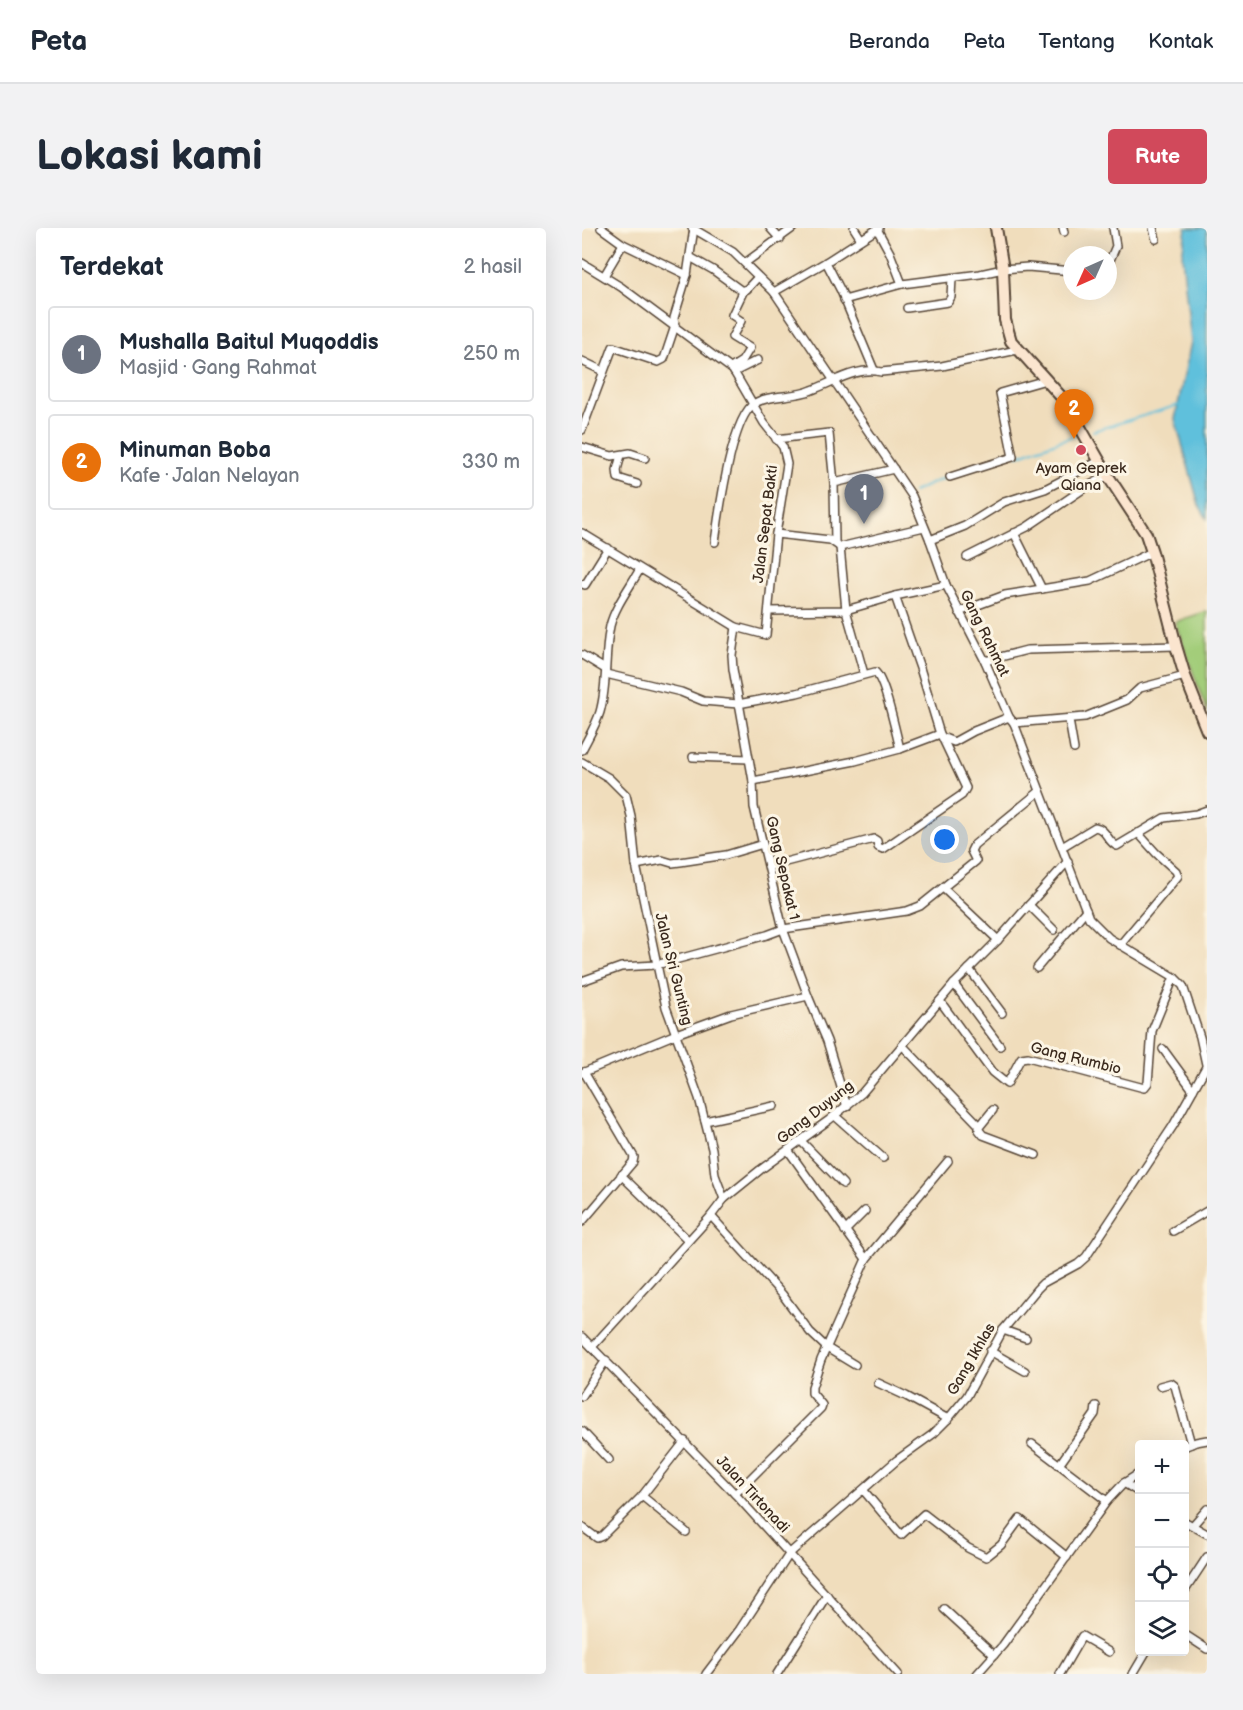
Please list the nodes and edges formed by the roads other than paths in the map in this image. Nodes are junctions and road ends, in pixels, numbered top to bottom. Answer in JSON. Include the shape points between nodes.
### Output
{"nodes":[{"id":1,"x":600,"y":228,"type":"edge"},
{"id":2,"x":693,"y":228,"type":"edge"},
{"id":3,"x":770,"y":228,"type":"edge"},
{"id":4,"x":793,"y":228,"type":"edge"},
{"id":5,"x":854,"y":228,"type":"edge"},
{"id":6,"x":996,"y":228,"type":"edge"},
{"id":7,"x":1113,"y":228,"type":"edge"},
{"id":8,"x":1153,"y":228,"type":"edge"},
{"id":9,"x":878,"y":229,"type":"edge"},
{"id":10,"x":780,"y":239,"type":"junction"},
{"id":11,"x":861,"y":239,"type":"junction"},
{"id":12,"x":1156,"y":239,"type":"dead end"},
{"id":13,"x":623,"y":244,"type":"junction"},
{"id":14,"x":1116,"y":246,"type":"edge"},
{"id":15,"x":690,"y":257,"type":"junction"},
{"id":16,"x":826,"y":262,"type":"junction"},
{"id":17,"x":582,"y":263,"type":"edge"},
{"id":18,"x":745,"y":264,"type":"junction"},
{"id":19,"x":1004,"y":269,"type":"junction"},
{"id":20,"x":1063,"y":270,"type":"edge"},
{"id":21,"x":687,"y":275,"type":"junction"},
{"id":22,"x":604,"y":276,"type":"junction"},
{"id":23,"x":758,"y":277,"type":"junction"},
{"id":24,"x":952,"y":278,"type":"junction"},
{"id":25,"x":902,"y":284,"type":"junction"},
{"id":26,"x":744,"y":290,"type":"junction"},
{"id":27,"x":774,"y":292,"type":"junction"},
{"id":28,"x":844,"y":300,"type":"junction"},
{"id":29,"x":908,"y":308,"type":"dead end"},
{"id":30,"x":675,"y":326,"type":"junction"},
{"id":31,"x":1017,"y":350,"type":"junction"},
{"id":32,"x":758,"y":360,"type":"dead end"},
{"id":33,"x":582,"y":361,"type":"edge"},
{"id":34,"x":733,"y":370,"type":"junction"},
{"id":35,"x":874,"y":370,"type":"junction"},
{"id":36,"x":603,"y":371,"type":"junction"},
{"id":37,"x":833,"y":380,"type":"junction"},
{"id":38,"x":1046,"y":380,"type":"junction"},
{"id":39,"x":753,"y":404,"type":"junction"},
{"id":40,"x":582,"y":430,"type":"edge"},
{"id":41,"x":776,"y":439,"type":"junction"},
{"id":42,"x":582,"y":447,"type":"edge"},
{"id":43,"x":621,"y":455,"type":"junction"},
{"id":44,"x":645,"y":458,"type":"dead end"},
{"id":45,"x":1099,"y":461,"type":"junction"},
{"id":46,"x":894,"y":469,"type":"junction"},
{"id":47,"x":1108,"y":476,"type":"junction"},
{"id":48,"x":950,"y":477,"type":"dead end"},
{"id":49,"x":834,"y":483,"type":"junction"},
{"id":50,"x":637,"y":484,"type":"dead end"},
{"id":51,"x":924,"y":527,"type":"junction"},
{"id":52,"x":582,"y":532,"type":"edge"},
{"id":53,"x":1014,"y":533,"type":"junction"},
{"id":54,"x":776,"y":534,"type":"junction"},
{"id":55,"x":930,"y":540,"type":"junction"},
{"id":56,"x":716,"y":542,"type":"dead end"},
{"id":57,"x":838,"y":544,"type":"junction"},
{"id":58,"x":608,"y":548,"type":"junction"},
{"id":59,"x":1152,"y":552,"type":"junction"},
{"id":60,"x":967,"y":557,"type":"dead end"},
{"id":61,"x":640,"y":569,"type":"junction"},
{"id":62,"x":582,"y":584,"type":"edge"},
{"id":63,"x":946,"y":585,"type":"junction"},
{"id":64,"x":1042,"y":589,"type":"junction"},
{"id":65,"x":895,"y":596,"type":"junction"},
{"id":66,"x":846,"y":610,"type":"junction"},
{"id":67,"x":769,"y":611,"type":"junction"},
{"id":68,"x":959,"y":612,"type":"junction"},
{"id":69,"x":736,"y":627,"type":"junction"},
{"id":70,"x":1176,"y":646,"type":"junction"},
{"id":71,"x":582,"y":655,"type":"edge"},
{"id":72,"x":984,"y":661,"type":"junction"},
{"id":73,"x":606,"y":672,"type":"junction"},
{"id":74,"x":864,"y":674,"type":"junction"},
{"id":75,"x":1185,"y":676,"type":"junction"},
{"id":76,"x":738,"y":704,"type":"junction"},
{"id":77,"x":1012,"y":720,"type":"junction"},
{"id":78,"x":1069,"y":720,"type":"junction"},
{"id":79,"x":1207,"y":731,"type":"edge"},
{"id":80,"x":941,"y":735,"type":"junction"},
{"id":81,"x":900,"y":749,"type":"junction"},
{"id":82,"x":1074,"y":749,"type":"dead end"},
{"id":83,"x":582,"y":750,"type":"edge"},
{"id":84,"x":693,"y":757,"type":"dead end"},
{"id":85,"x":749,"y":759,"type":"junction"},
{"id":86,"x":582,"y":762,"type":"edge"},
{"id":87,"x":753,"y":781,"type":"junction"},
{"id":88,"x":1040,"y":790,"type":"junction"},
{"id":89,"x":1207,"y":810,"type":"edge"},
{"id":90,"x":1138,"y":833,"type":"junction"},
{"id":91,"x":763,"y":844,"type":"junction"},
{"id":92,"x":1062,"y":847,"type":"junction"},
{"id":93,"x":1068,"y":861,"type":"junction"},
{"id":94,"x":636,"y":865,"type":"junction"},
{"id":95,"x":770,"y":866,"type":"junction"},
{"id":96,"x":943,"y":888,"type":"junction"},
{"id":97,"x":1029,"y":905,"type":"junction"},
{"id":98,"x":1086,"y":910,"type":"junction"},
{"id":99,"x":783,"y":929,"type":"junction"},
{"id":100,"x":1054,"y":930,"type":"dead end"},
{"id":101,"x":998,"y":940,"type":"junction"},
{"id":102,"x":1120,"y":945,"type":"junction"},
{"id":103,"x":656,"y":965,"type":"junction"},
{"id":104,"x":1037,"y":968,"type":"dead end"},
{"id":105,"x":969,"y":969,"type":"junction"},
{"id":106,"x":1174,"y":977,"type":"junction"},
{"id":107,"x":582,"y":981,"type":"edge"},
{"id":108,"x":954,"y":984,"type":"junction"},
{"id":109,"x":808,"y":996,"type":"junction"},
{"id":110,"x":940,"y":1001,"type":"junction"},
{"id":111,"x":1002,"y":1013,"type":"dead end"},
{"id":112,"x":675,"y":1034,"type":"junction"},
{"id":113,"x":903,"y":1046,"type":"junction"},
{"id":114,"x":1000,"y":1046,"type":"dead end"},
{"id":115,"x":1163,"y":1049,"type":"dead end"},
{"id":116,"x":1207,"y":1068,"type":"edge"},
{"id":117,"x":583,"y":1072,"type":"edge"},
{"id":118,"x":1193,"y":1090,"type":"junction"},
{"id":119,"x":774,"y":1106,"type":"dead end"},
{"id":120,"x":847,"y":1107,"type":"junction"},
{"id":121,"x":993,"y":1110,"type":"dead end"},
{"id":122,"x":835,"y":1116,"type":"junction"},
{"id":123,"x":705,"y":1121,"type":"junction"},
{"id":124,"x":980,"y":1126,"type":"junction"},
{"id":125,"x":801,"y":1141,"type":"junction"},
{"id":126,"x":788,"y":1150,"type":"junction"},
{"id":127,"x":1036,"y":1155,"type":"dead end"},
{"id":128,"x":883,"y":1158,"type":"dead end"},
{"id":129,"x":948,"y":1161,"type":"dead end"},
{"id":130,"x":621,"y":1175,"type":"junction"},
{"id":131,"x":843,"y":1184,"type":"dead end"},
{"id":132,"x":724,"y":1199,"type":"junction"},
{"id":133,"x":865,"y":1210,"type":"dead end"},
{"id":134,"x":1207,"y":1211,"type":"edge"},
{"id":135,"x":711,"y":1216,"type":"junction"},
{"id":136,"x":582,"y":1222,"type":"edge"},
{"id":137,"x":845,"y":1231,"type":"junction"},
{"id":138,"x":1173,"y":1232,"type":"dead end"},
{"id":139,"x":688,"y":1240,"type":"junction"},
{"id":140,"x":866,"y":1259,"type":"junction"},
{"id":141,"x":1003,"y":1330,"type":"junction"},
{"id":142,"x":582,"y":1337,"type":"edge"},
{"id":143,"x":1026,"y":1338,"type":"dead end"},
{"id":144,"x":592,"y":1347,"type":"junction"},
{"id":145,"x":827,"y":1348,"type":"junction"},
{"id":146,"x":990,"y":1351,"type":"junction"},
{"id":147,"x":606,"y":1360,"type":"junction"},
{"id":148,"x":855,"y":1365,"type":"dead end"},
{"id":149,"x":1025,"y":1371,"type":"dead end"},
{"id":150,"x":878,"y":1383,"type":"dead end"},
{"id":151,"x":1160,"y":1386,"type":"dead end"},
{"id":152,"x":582,"y":1396,"type":"edge"},
{"id":153,"x":1096,"y":1406,"type":"dead end"},
{"id":154,"x":948,"y":1419,"type":"junction"},
{"id":155,"x":582,"y":1431,"type":"edge"},
{"id":156,"x":1187,"y":1440,"type":"edge"},
{"id":157,"x":1207,"y":1440,"type":"edge"},
{"id":158,"x":685,"y":1441,"type":"junction"},
{"id":159,"x":1032,"y":1444,"type":"dead end"},
{"id":160,"x":1189,"y":1446,"type":"edge"},
{"id":161,"x":609,"y":1460,"type":"dead end"},
{"id":162,"x":1059,"y":1464,"type":"junction"},
{"id":163,"x":1135,"y":1476,"type":"edge"},
{"id":164,"x":1124,"y":1483,"type":"junction"},
{"id":165,"x":1135,"y":1490,"type":"edge"},
{"id":166,"x":864,"y":1491,"type":"junction"},
{"id":167,"x":735,"y":1494,"type":"junction"},
{"id":168,"x":642,"y":1496,"type":"junction"},
{"id":169,"x":1107,"y":1501,"type":"junction"},
{"id":170,"x":1207,"y":1509,"type":"edge"},
{"id":171,"x":1189,"y":1523,"type":"edge"},
{"id":172,"x":1193,"y":1525,"type":"junction"},
{"id":173,"x":582,"y":1527,"type":"edge"},
{"id":174,"x":686,"y":1532,"type":"dead end"},
{"id":175,"x":1207,"y":1534,"type":"edge"},
{"id":176,"x":790,"y":1553,"type":"junction"},
{"id":177,"x":1067,"y":1557,"type":"junction"},
{"id":178,"x":1207,"y":1557,"type":"edge"},
{"id":179,"x":1189,"y":1586,"type":"edge"},
{"id":180,"x":828,"y":1595,"type":"junction"},
{"id":181,"x":944,"y":1609,"type":"dead end"},
{"id":182,"x":1189,"y":1637,"type":"edge"},
{"id":183,"x":1207,"y":1649,"type":"edge"},
{"id":184,"x":1109,"y":1652,"type":"dead end"},
{"id":185,"x":994,"y":1654,"type":"junction"},
{"id":186,"x":1144,"y":1656,"type":"edge"},
{"id":187,"x":706,"y":1674,"type":"edge"},
{"id":188,"x":777,"y":1674,"type":"edge"},
{"id":189,"x":898,"y":1674,"type":"edge"},
{"id":190,"x":977,"y":1674,"type":"edge"},
{"id":191,"x":1060,"y":1674,"type":"edge"},
{"id":192,"x":1133,"y":1674,"type":"edge"}],
"edges":[{"from":1,"to":13,"type":"street"},
{"from":2,"to":15,"type":"street"},
{"from":2,"to":18,"type":"street","name":"Gang Rahmat","via":[[733,252]]},
{"from":3,"to":10,"type":"street"},
{"from":4,"to":10,"type":"street"},
{"from":5,"to":11,"type":"street"},
{"from":6,"to":19,"type":"main road"},
{"from":7,"to":14,"type":"street"},
{"from":8,"to":12,"type":"street"},
{"from":9,"to":11,"type":"street"},
{"from":9,"to":25,"type":"street"},
{"from":10,"to":18,"type":"street"},
{"from":11,"to":16,"type":"street"},
{"from":13,"to":21,"type":"street"},
{"from":13,"to":22,"type":"street"},
{"from":15,"to":21,"type":"street"},
{"from":15,"to":26,"type":"street"},
{"from":16,"to":27,"type":"street"},
{"from":16,"to":28,"type":"street"},
{"from":17,"to":22,"type":"street","name":"Jalan Sepat Bakti"},
{"from":18,"to":23,"type":"street","name":"Gang Rahmat"},
{"from":19,"to":20,"type":"street"},
{"from":19,"to":24,"type":"street"},
{"from":19,"to":31,"type":"main road","via":[[1005,320]]},
{"from":21,"to":30,"type":"street"},
{"from":22,"to":30,"type":"street","name":"Jalan Sepat Bakti"},
{"from":23,"to":26,"type":"street"},
{"from":23,"to":27,"type":"street","name":"Gang Rahmat"},
{"from":24,"to":25,"type":"street"},
{"from":24,"to":29,"type":"street","via":[[948,302]]},
{"from":25,"to":28,"type":"street"},
{"from":26,"to":34,"type":"street","via":[[732,315],[741,321],[732,337],[750,348]]},
{"from":27,"to":37,"type":"street","name":"Gang Rahmat"},
{"from":28,"to":35,"type":"street"},
{"from":30,"to":34,"type":"street","name":"Jalan Sepat Bakti"},
{"from":30,"to":36,"type":"street","via":[[660,362],[613,347]]},
{"from":31,"to":35,"type":"street","via":[[942,366]]},
{"from":31,"to":38,"type":"main road"},
{"from":32,"to":34,"type":"street"},
{"from":33,"to":36,"type":"street"},
{"from":34,"to":39,"type":"street","name":"Jalan Sepat Bakti"},
{"from":35,"to":37,"type":"street"},
{"from":36,"to":40,"type":"street"},
{"from":37,"to":39,"type":"street","via":[[798,396]]},
{"from":37,"to":46,"type":"street","name":"Gang Rahmat"},
{"from":38,"to":45,"type":"main road","via":[[1065,401]]},
{"from":38,"to":48,"type":"street","via":[[1000,393],[1013,458]]},
{"from":39,"to":41,"type":"street","name":"Jalan Sepat Bakti"},
{"from":39,"to":56,"type":"street","via":[[740,422],[733,442]]},
{"from":41,"to":49,"type":"street","via":[[829,433]]},
{"from":41,"to":54,"type":"street","name":"Jalan Sepat Bakti","via":[[783,447],[787,464]]},
{"from":42,"to":43,"type":"street"},
{"from":43,"to":44,"type":"street","via":[[630,453]]},
{"from":43,"to":50,"type":"street","via":[[618,478]]},
{"from":45,"to":47,"type":"main road"},
{"from":45,"to":55,"type":"street","via":[[1045,489],[1004,502],[965,526]]},
{"from":46,"to":49,"type":"street"},
{"from":46,"to":51,"type":"street","name":"Gang Rahmat","via":[[912,496]]},
{"from":47,"to":53,"type":"street"},
{"from":47,"to":59,"type":"main road","via":[[1146,534]]},
{"from":49,"to":57,"type":"street"},
{"from":51,"to":55,"type":"street","name":"Gang Rahmat"},
{"from":51,"to":57,"type":"street"},
{"from":52,"to":58,"type":"street"},
{"from":53,"to":60,"type":"street"},
{"from":53,"to":64,"type":"street"},
{"from":54,"to":57,"type":"street"},
{"from":54,"to":67,"type":"street","name":"Jalan Sepat Bakti"},
{"from":55,"to":63,"type":"street","name":"Gang Rahmat"},
{"from":57,"to":66,"type":"street"},
{"from":58,"to":61,"type":"street"},
{"from":58,"to":62,"type":"street","via":[[585,585]]},
{"from":59,"to":64,"type":"street","via":[[1090,581]]},
{"from":59,"to":70,"type":"main road"},
{"from":61,"to":69,"type":"street"},
{"from":61,"to":73,"type":"street","via":[[610,626]]},
{"from":63,"to":65,"type":"street"},
{"from":63,"to":68,"type":"street","name":"Gang Rahmat"},
{"from":64,"to":68,"type":"street","via":[[1005,595]]},
{"from":65,"to":66,"type":"street"},
{"from":65,"to":80,"type":"street"},
{"from":66,"to":67,"type":"street"},
{"from":66,"to":74,"type":"street"},
{"from":67,"to":69,"type":"street","name":"Jalan Sepat Bakti","via":[[766,635]]},
{"from":68,"to":72,"type":"street","name":"Gang Rahmat"},
{"from":69,"to":76,"type":"street","name":"Gang Sepakat 1","via":[[732,655]]},
{"from":70,"to":72,"type":"street","via":[[1028,650]]},
{"from":70,"to":75,"type":"main road"},
{"from":71,"to":73,"type":"street"},
{"from":72,"to":77,"type":"street","name":"Gang Rahmat"},
{"from":73,"to":76,"type":"street","via":[[703,701]]},
{"from":73,"to":83,"type":"street","via":[[599,716]]},
{"from":74,"to":76,"type":"street","via":[[798,693]]},
{"from":74,"to":81,"type":"street","via":[[878,674]]},
{"from":75,"to":78,"type":"street","via":[[1140,688],[1127,700]]},
{"from":75,"to":79,"type":"main road"},
{"from":76,"to":85,"type":"street","name":"Gang Sepakat 1"},
{"from":77,"to":78,"type":"street"},
{"from":77,"to":80,"type":"street","via":[[974,730],[954,742]]},
{"from":77,"to":88,"type":"street","name":"Gang Rahmat"},
{"from":78,"to":82,"type":"street"},
{"from":80,"to":81,"type":"street"},
{"from":80,"to":95,"type":"street","via":[[966,788],[962,795],[883,849],[874,839]]},
{"from":81,"to":87,"type":"street"},
{"from":84,"to":85,"type":"street"},
{"from":85,"to":87,"type":"street","name":"Gang Sepakat 1"},
{"from":86,"to":94,"type":"street","name":"Jalan Sri Gunting","via":[[609,778],[626,795]]},
{"from":87,"to":91,"type":"street","name":"Gang Sepakat 1","via":[[754,807]]},
{"from":88,"to":92,"type":"street","name":"Gang Rahmat"},
{"from":88,"to":96,"type":"street","via":[[974,845],[971,851],[976,861]]},
{"from":89,"to":90,"type":"street","via":[[1164,818]]},
{"from":90,"to":92,"type":"street","via":[[1117,846],[1095,827]]},
{"from":90,"to":102,"type":"street","via":[[1178,876]]},
{"from":91,"to":94,"type":"street","via":[[726,855]]},
{"from":91,"to":95,"type":"street","name":"Gang Sepakat 1"},
{"from":92,"to":93,"type":"street","name":"Gang Rahmat"},
{"from":93,"to":97,"type":"street","name":"Gang Duyung"},
{"from":93,"to":98,"type":"street","name":"Gang Rahmat"},
{"from":94,"to":103,"type":"street","name":"Jalan Sri Gunting"},
{"from":95,"to":99,"type":"street","name":"Gang Sepakat 1"},
{"from":96,"to":99,"type":"street","via":[[907,911]]},
{"from":96,"to":101,"type":"street"},
{"from":97,"to":100,"type":"street"},
{"from":97,"to":101,"type":"street","name":"Gang Duyung"},
{"from":98,"to":102,"type":"street","name":"Gang Rahmat","via":[[1094,924]]},
{"from":98,"to":104,"type":"street"},
{"from":99,"to":103,"type":"street"},
{"from":99,"to":109,"type":"street","name":"Gang Sepakat 1"},
{"from":101,"to":105,"type":"street","name":"Gang Duyung"},
{"from":102,"to":106,"type":"street","name":"Gang Rahmat"},
{"from":103,"to":107,"type":"street","via":[[621,967]]},
{"from":103,"to":112,"type":"street","name":"Jalan Sri Gunting"},
{"from":105,"to":108,"type":"street","name":"Gang Duyung"},
{"from":105,"to":111,"type":"street"},
{"from":106,"to":110,"type":"street","name":"Gang Rumbio","via":[[1152,1031],[1148,1083],[1144,1088],[1028,1057],[1021,1058],[1007,1084],[992,1072]]},
{"from":106,"to":116,"type":"street","name":"Gang Rahmat","via":[[1183,986]]},
{"from":108,"to":110,"type":"street","name":"Gang Duyung"},
{"from":108,"to":114,"type":"street"},
{"from":109,"to":112,"type":"street","via":[[731,1014]]},
{"from":109,"to":120,"type":"street","name":"Gang Sepakat 1"},
{"from":110,"to":113,"type":"street","name":"Gang Duyung"},
{"from":112,"to":117,"type":"street"},
{"from":112,"to":123,"type":"street","name":"Jalan Sri Gunting"},
{"from":113,"to":120,"type":"street","name":"Gang Duyung"},
{"from":113,"to":124,"type":"street"},
{"from":115,"to":118,"type":"street"},
{"from":116,"to":118,"type":"street","name":"Gang Ikhlas"},
{"from":117,"to":130,"type":"street","via":[[634,1157]]},
{"from":118,"to":141,"type":"street","name":"Gang Ikhlas","via":[[1086,1257],[1043,1283]]},
{"from":119,"to":123,"type":"street"},
{"from":120,"to":122,"type":"street","name":"Gang Duyung"},
{"from":121,"to":124,"type":"street"},
{"from":122,"to":125,"type":"street","name":"Gang Duyung"},
{"from":122,"to":128,"type":"street"},
{"from":123,"to":132,"type":"street","name":"Jalan Sri Gunting","via":[[715,1175]]},
{"from":124,"to":127,"type":"street","via":[[983,1135]]},
{"from":125,"to":126,"type":"street","name":"Gang Duyung"},
{"from":125,"to":131,"type":"street"},
{"from":126,"to":132,"type":"street","name":"Gang Duyung"},
{"from":126,"to":137,"type":"street"},
{"from":129,"to":140,"type":"street"},
{"from":130,"to":136,"type":"street"},
{"from":130,"to":139,"type":"street"},
{"from":132,"to":135,"type":"street","name":"Gang Duyung"},
{"from":133,"to":137,"type":"street"},
{"from":134,"to":138,"type":"street"},
{"from":135,"to":139,"type":"street","name":"Gang Duyung"},
{"from":135,"to":145,"type":"street"},
{"from":137,"to":140,"type":"street"},
{"from":139,"to":144,"type":"street","name":"Gang Duyung"},
{"from":140,"to":145,"type":"street"},
{"from":141,"to":143,"type":"street"},
{"from":141,"to":146,"type":"street","name":"Gang Ikhlas"},
{"from":142,"to":144,"type":"street","name":"Jalan Tirtonadi"},
{"from":144,"to":147,"type":"street","name":"Jalan Tirtonadi"},
{"from":145,"to":148,"type":"street"},
{"from":145,"to":167,"type":"street","via":[[812,1387],[821,1408]]},
{"from":146,"to":149,"type":"street"},
{"from":146,"to":154,"type":"street","name":"Gang Ikhlas","via":[[967,1396]]},
{"from":147,"to":152,"type":"street"},
{"from":147,"to":158,"type":"street","name":"Jalan Tirtonadi"},
{"from":150,"to":154,"type":"street"},
{"from":151,"to":156,"type":"street","via":[[1175,1386]]},
{"from":153,"to":162,"type":"street"},
{"from":154,"to":166,"type":"street","name":"Gang Ikhlas"},
{"from":155,"to":161,"type":"street"},
{"from":157,"to":160,"type":"street"},
{"from":158,"to":167,"type":"street","name":"Jalan Tirtonadi"},
{"from":158,"to":168,"type":"street"},
{"from":159,"to":162,"type":"street"},
{"from":162,"to":169,"type":"street"},
{"from":163,"to":164,"type":"street"},
{"from":164,"to":165,"type":"street"},
{"from":164,"to":169,"type":"street"},
{"from":166,"to":176,"type":"street","name":"Gang Ikhlas"},
{"from":166,"to":177,"type":"street","via":[[901,1535],[924,1514],[968,1548],[987,1557],[1020,1519]]},
{"from":167,"to":176,"type":"street","name":"Jalan Tirtonadi"},
{"from":168,"to":173,"type":"street","via":[[599,1538]]},
{"from":168,"to":174,"type":"street"},
{"from":169,"to":177,"type":"street"},
{"from":170,"to":172,"type":"street"},
{"from":171,"to":172,"type":"street"},
{"from":172,"to":175,"type":"street"},
{"from":176,"to":180,"type":"street","name":"Jalan Tirtonadi"},
{"from":176,"to":187,"type":"street","name":"Gang Ikhlas"},
{"from":177,"to":185,"type":"street"},
{"from":178,"to":179,"type":"street"},
{"from":180,"to":188,"type":"street"},
{"from":180,"to":189,"type":"street","name":"Jalan Tirtonadi"},
{"from":181,"to":185,"type":"street"},
{"from":182,"to":183,"type":"street"},
{"from":184,"to":191,"type":"street","via":[[1082,1636]]},
{"from":185,"to":190,"type":"street"},
{"from":186,"to":192,"type":"street"}]}
